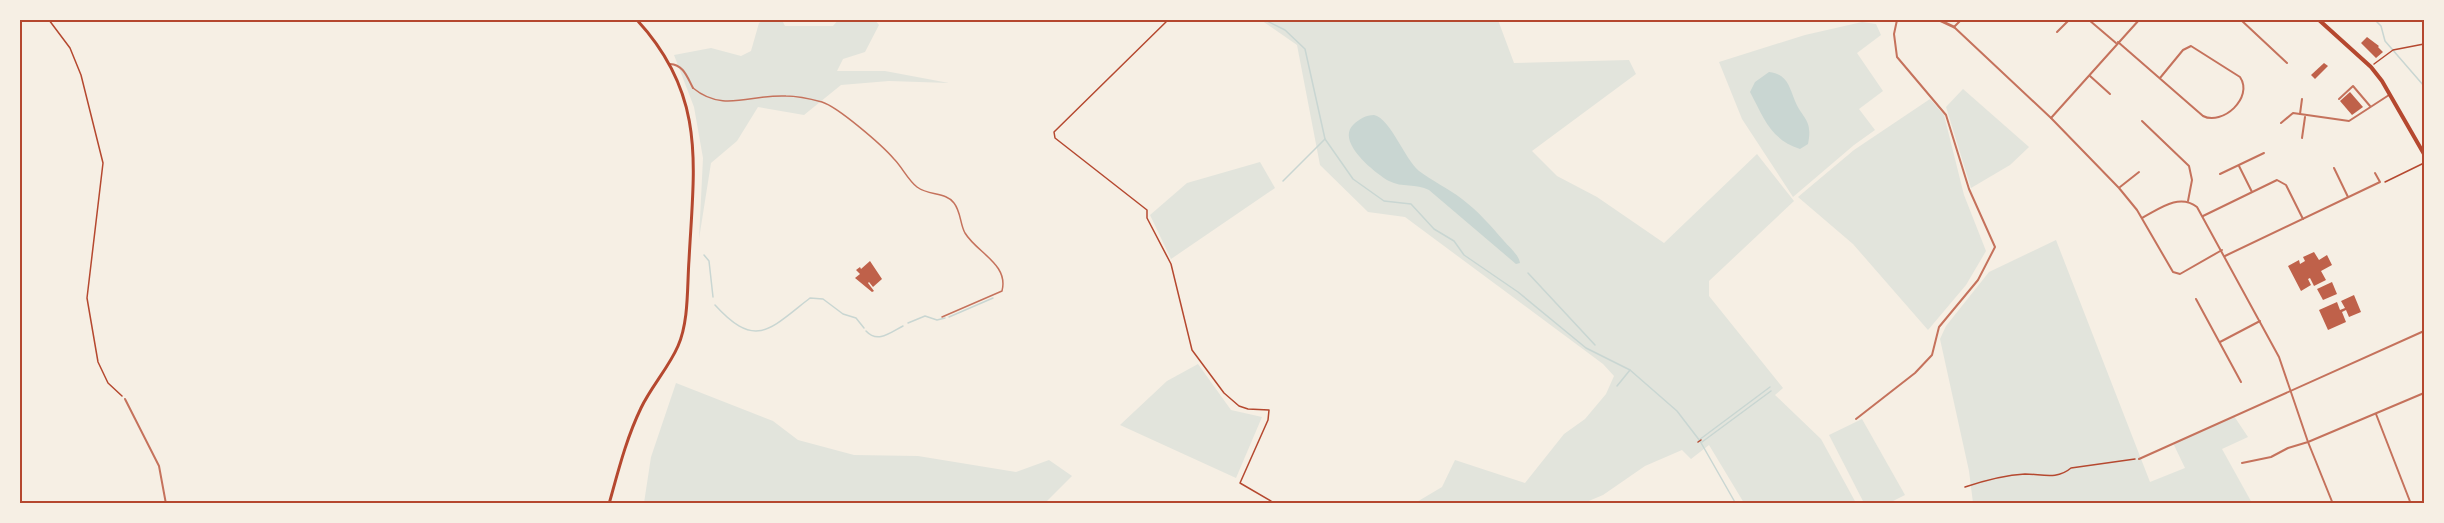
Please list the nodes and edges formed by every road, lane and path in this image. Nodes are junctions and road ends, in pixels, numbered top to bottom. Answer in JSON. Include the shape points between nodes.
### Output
{"nodes":[{"id":1,"x":49,"y":20,"type":"edge"},
{"id":2,"x":637,"y":20,"type":"edge"},
{"id":3,"x":1168,"y":20,"type":"edge"},
{"id":4,"x":1897,"y":20,"type":"edge"},
{"id":5,"x":1939,"y":20,"type":"edge"},
{"id":6,"x":1961,"y":20,"type":"edge"},
{"id":7,"x":2069,"y":20,"type":"edge"},
{"id":8,"x":2089,"y":20,"type":"edge"},
{"id":9,"x":2139,"y":20,"type":"edge"},
{"id":10,"x":2241,"y":20,"type":"edge"},
{"id":11,"x":2319,"y":20,"type":"edge"},
{"id":12,"x":1954,"y":27,"type":"junction"},
{"id":13,"x":2057,"y":32,"type":"dead end"},
{"id":14,"x":2118,"y":43,"type":"junction"},
{"id":15,"x":2424,"y":44,"type":"edge"},
{"id":16,"x":2287,"y":63,"type":"dead end"},
{"id":17,"x":670,"y":64,"type":"junction"},
{"id":18,"x":2371,"y":67,"type":"junction"},
{"id":19,"x":2089,"y":75,"type":"junction"},
{"id":20,"x":2160,"y":78,"type":"junction"},
{"id":21,"x":693,"y":88,"type":"joint"},
{"id":22,"x":2391,"y":93,"type":"junction"},
{"id":23,"x":2110,"y":94,"type":"dead end"},
{"id":24,"x":2302,"y":99,"type":"dead end"},
{"id":25,"x":2339,"y":99,"type":"dead end"},
{"id":26,"x":2370,"y":106,"type":"junction"},
{"id":27,"x":2300,"y":114,"type":"junction"},
{"id":28,"x":2306,"y":115,"type":"junction"},
{"id":29,"x":2051,"y":118,"type":"junction"},
{"id":30,"x":2142,"y":122,"type":"dead end"},
{"id":31,"x":2281,"y":123,"type":"dead end"},
{"id":32,"x":2302,"y":138,"type":"dead end"},
{"id":33,"x":2264,"y":153,"type":"dead end"},
{"id":34,"x":2424,"y":154,"type":"edge"},
{"id":35,"x":2424,"y":163,"type":"edge"},
{"id":36,"x":2239,"y":166,"type":"junction"},
{"id":37,"x":2334,"y":168,"type":"dead end"},
{"id":38,"x":2139,"y":172,"type":"dead end"},
{"id":39,"x":2375,"y":173,"type":"dead end"},
{"id":40,"x":2220,"y":174,"type":"dead end"},
{"id":41,"x":2380,"y":182,"type":"junction"},
{"id":42,"x":2120,"y":188,"type":"junction"},
{"id":43,"x":2252,"y":192,"type":"junction"},
{"id":44,"x":2348,"y":197,"type":"junction"},
{"id":45,"x":2188,"y":201,"type":"junction"},
{"id":46,"x":2203,"y":216,"type":"junction"},
{"id":47,"x":2142,"y":218,"type":"junction"},
{"id":48,"x":2303,"y":219,"type":"junction"},
{"id":49,"x":2222,"y":250,"type":"junction"},
{"id":50,"x":2225,"y":256,"type":"junction"},
{"id":51,"x":2196,"y":299,"type":"dead end"},
{"id":52,"x":942,"y":317,"type":"dead end"},
{"id":53,"x":2260,"y":321,"type":"junction"},
{"id":54,"x":2424,"y":331,"type":"edge"},
{"id":55,"x":2220,"y":342,"type":"junction"},
{"id":56,"x":2241,"y":382,"type":"dead end"},
{"id":57,"x":2291,"y":389,"type":"junction"},
{"id":58,"x":2424,"y":393,"type":"edge"},
{"id":59,"x":125,"y":399,"type":"joint"},
{"id":60,"x":2376,"y":414,"type":"junction"},
{"id":61,"x":1856,"y":419,"type":"dead end"},
{"id":62,"x":2308,"y":442,"type":"junction"},
{"id":63,"x":2139,"y":459,"type":"joint"},
{"id":64,"x":2242,"y":463,"type":"dead end"},
{"id":65,"x":1965,"y":487,"type":"dead end"},
{"id":66,"x":166,"y":504,"type":"edge"},
{"id":67,"x":609,"y":504,"type":"edge"},
{"id":68,"x":1276,"y":504,"type":"edge"},
{"id":69,"x":2333,"y":504,"type":"edge"},
{"id":70,"x":2411,"y":504,"type":"edge"}],
"edges":[{"from":1,"to":59,"type":"path","via":[[70,48],[81,75],[103,163],[87,298],[98,362],[108,383]]},
{"from":2,"to":17,"type":"main road"},
{"from":3,"to":68,"type":"path","via":[[1054,132],[1055,138],[1147,210],[1147,218],[1171,264],[1192,350],[1224,393],[1239,406],[1269,410],[1240,483]]},
{"from":4,"to":61,"type":"street","via":[[1897,57],[1946,115],[1968,189],[1995,247],[1977,280],[1939,327],[1932,355]]},
{"from":5,"to":12,"type":"street"},
{"from":6,"to":12,"type":"street"},
{"from":7,"to":13,"type":"street"},
{"from":8,"to":14,"type":"street"},
{"from":9,"to":14,"type":"street"},
{"from":10,"to":16,"type":"street"},
{"from":11,"to":18,"type":"main road"},
{"from":12,"to":29,"type":"street"},
{"from":14,"to":19,"type":"street"},
{"from":14,"to":20,"type":"street"},
{"from":15,"to":18,"type":"path","via":[[2392,51]]},
{"from":17,"to":21,"type":"street","via":[[682,68]]},
{"from":17,"to":67,"type":"main road","via":[[688,109],[693,136],[684,330],[632,429]]},
{"from":18,"to":22,"type":"main road"},
{"from":19,"to":23,"type":"street"},
{"from":19,"to":29,"type":"street"},
{"from":20,"to":20,"type":"street","via":[[2211,119],[2237,105],[2244,93],[2240,77],[2191,46]]},
{"from":21,"to":52,"type":"lane","via":[[705,98],[720,102],[786,96],[824,103],[893,157],[917,187],[954,202],[963,230],[994,263],[1005,282],[1002,291]]},
{"from":22,"to":26,"type":"street"},
{"from":22,"to":34,"type":"main road"},
{"from":24,"to":27,"type":"street"},
{"from":25,"to":26,"type":"street","via":[[2353,86]]},
{"from":26,"to":28,"type":"street","via":[[2349,122]]},
{"from":27,"to":28,"type":"street"},
{"from":27,"to":31,"type":"street","via":[[2291,114]]},
{"from":28,"to":32,"type":"street"},
{"from":29,"to":42,"type":"street"},
{"from":30,"to":45,"type":"street","via":[[2189,166],[2192,180]]},
{"from":33,"to":36,"type":"street"},
{"from":35,"to":41,"type":"path"},
{"from":36,"to":40,"type":"street"},
{"from":36,"to":43,"type":"street"},
{"from":37,"to":44,"type":"street"},
{"from":38,"to":42,"type":"street"},
{"from":39,"to":41,"type":"street"},
{"from":41,"to":44,"type":"street"},
{"from":42,"to":47,"type":"street"},
{"from":43,"to":46,"type":"street"},
{"from":43,"to":48,"type":"street","via":[[2281,180]]},
{"from":44,"to":48,"type":"street"},
{"from":45,"to":46,"type":"street"},
{"from":45,"to":47,"type":"street","via":[[2172,203]]},
{"from":46,"to":49,"type":"street"},
{"from":47,"to":49,"type":"street","via":[[2174,273]]},
{"from":48,"to":50,"type":"street"},
{"from":49,"to":50,"type":"street"},
{"from":50,"to":53,"type":"street"},
{"from":51,"to":55,"type":"street"},
{"from":53,"to":55,"type":"street"},
{"from":53,"to":57,"type":"street"},
{"from":54,"to":57,"type":"street"},
{"from":55,"to":56,"type":"street"},
{"from":57,"to":62,"type":"street"},
{"from":57,"to":63,"type":"street"},
{"from":58,"to":60,"type":"street"},
{"from":59,"to":66,"type":"street","via":[[159,466]]},
{"from":60,"to":62,"type":"street"},
{"from":60,"to":70,"type":"street"},
{"from":62,"to":64,"type":"street"},
{"from":62,"to":69,"type":"street"},
{"from":63,"to":65,"type":"path","via":[[2071,468],[2049,476],[2025,474]]}]}
